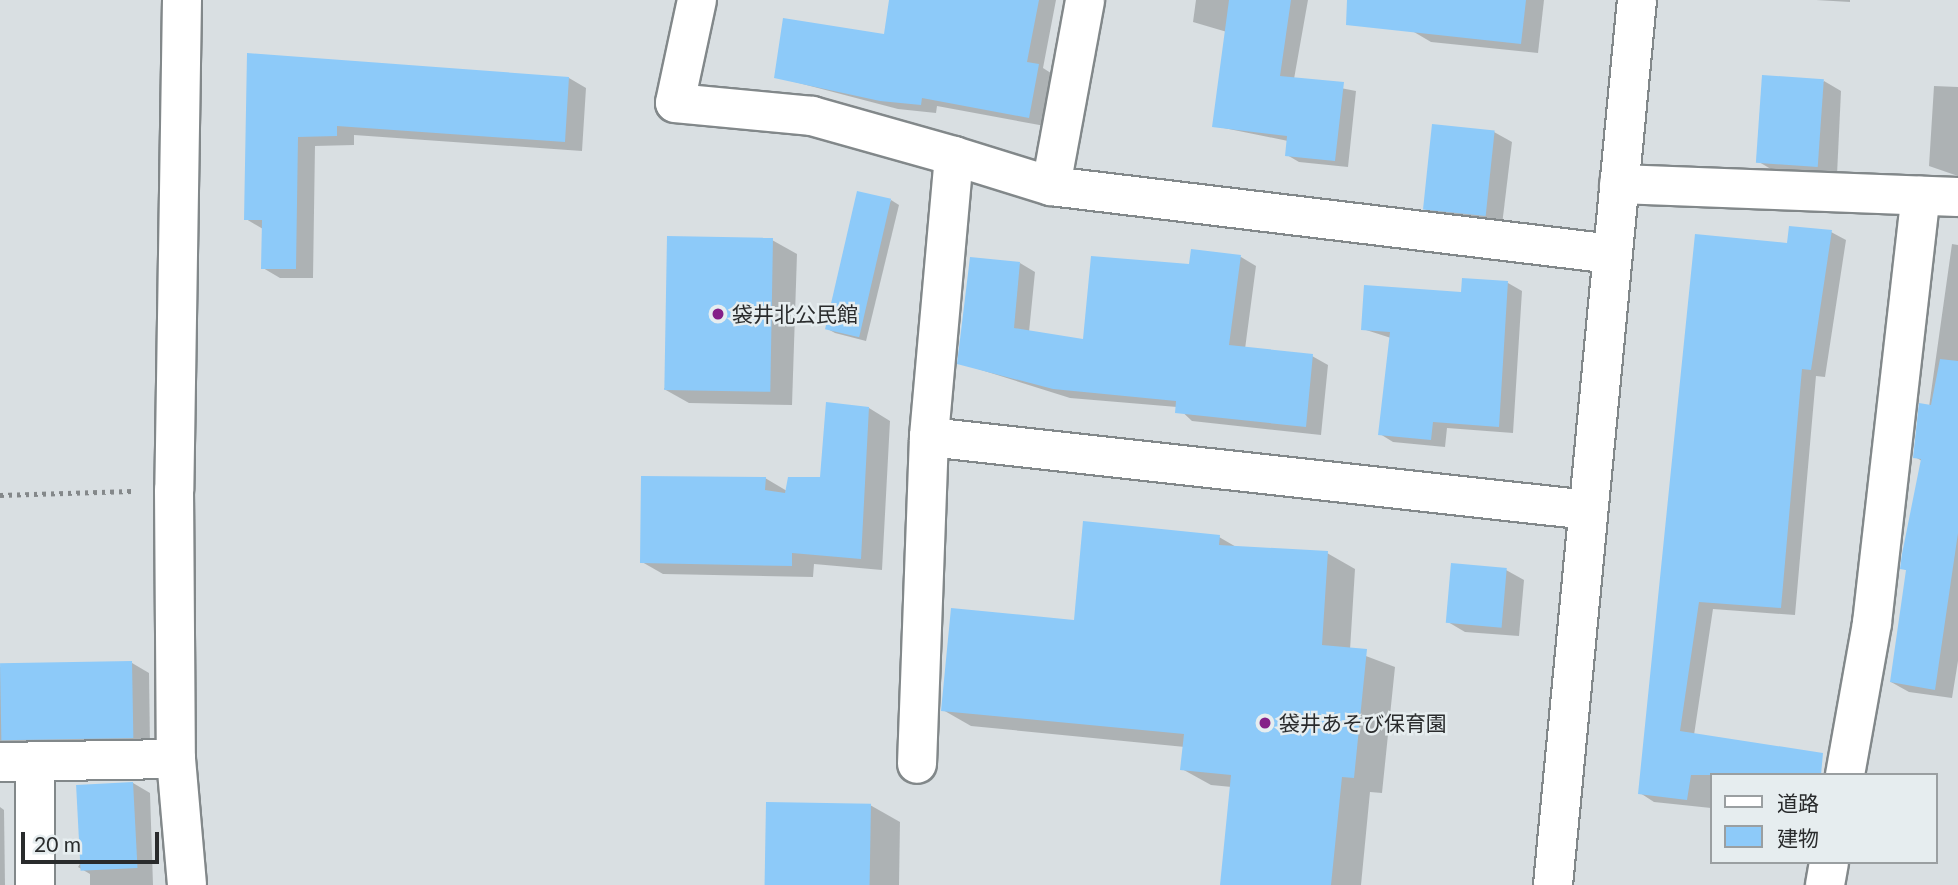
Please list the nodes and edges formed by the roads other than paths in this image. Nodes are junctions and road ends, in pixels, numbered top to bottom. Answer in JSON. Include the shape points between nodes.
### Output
{"nodes":[{"id":1,"x":182,"y":0,"type":"edge"},
{"id":2,"x":697,"y":0,"type":"edge"},
{"id":3,"x":1085,"y":0,"type":"edge"},
{"id":4,"x":1636,"y":0,"type":"edge"},
{"id":5,"x":954,"y":156,"type":"junction"},
{"id":6,"x":1619,"y":184,"type":"junction"},
{"id":7,"x":1051,"y":186,"type":"junction"},
{"id":8,"x":1940,"y":197,"type":"edge"},
{"id":9,"x":1612,"y":254,"type":"junction"},
{"id":10,"x":929,"y":438,"type":"junction"},
{"id":11,"x":1588,"y":510,"type":"junction"},
{"id":12,"x":176,"y":759,"type":"junction"},
{"id":13,"x":18,"y":761,"type":"edge"},
{"id":14,"x":917,"y":764,"type":"dead end"},
{"id":15,"x":1845,"y":773,"type":"edge"},
{"id":16,"x":1829,"y":864,"type":"edge"},
{"id":17,"x":34,"y":885,"type":"edge"},
{"id":18,"x":187,"y":885,"type":"edge"},
{"id":19,"x":1553,"y":885,"type":"edge"},
{"id":20,"x":1825,"y":885,"type":"edge"}],
"edges":[{"from":1,"to":12,"type":"street","via":[[174,490]]},
{"from":2,"to":5,"type":"street","via":[[675,103],[812,116]]},
{"from":3,"to":7,"type":"street"},
{"from":4,"to":6,"type":"street"},
{"from":5,"to":7,"type":"street"},
{"from":5,"to":10,"type":"street"},
{"from":6,"to":8,"type":"street"},
{"from":6,"to":9,"type":"street"},
{"from":7,"to":9,"type":"street"},
{"from":8,"to":15,"type":"street"},
{"from":9,"to":11,"type":"street"},
{"from":10,"to":11,"type":"street"},
{"from":10,"to":14,"type":"street"},
{"from":11,"to":19,"type":"street"},
{"from":12,"to":13,"type":"street"},
{"from":12,"to":18,"type":"street"},
{"from":13,"to":17,"type":"street"},
{"from":16,"to":20,"type":"street"}]}
